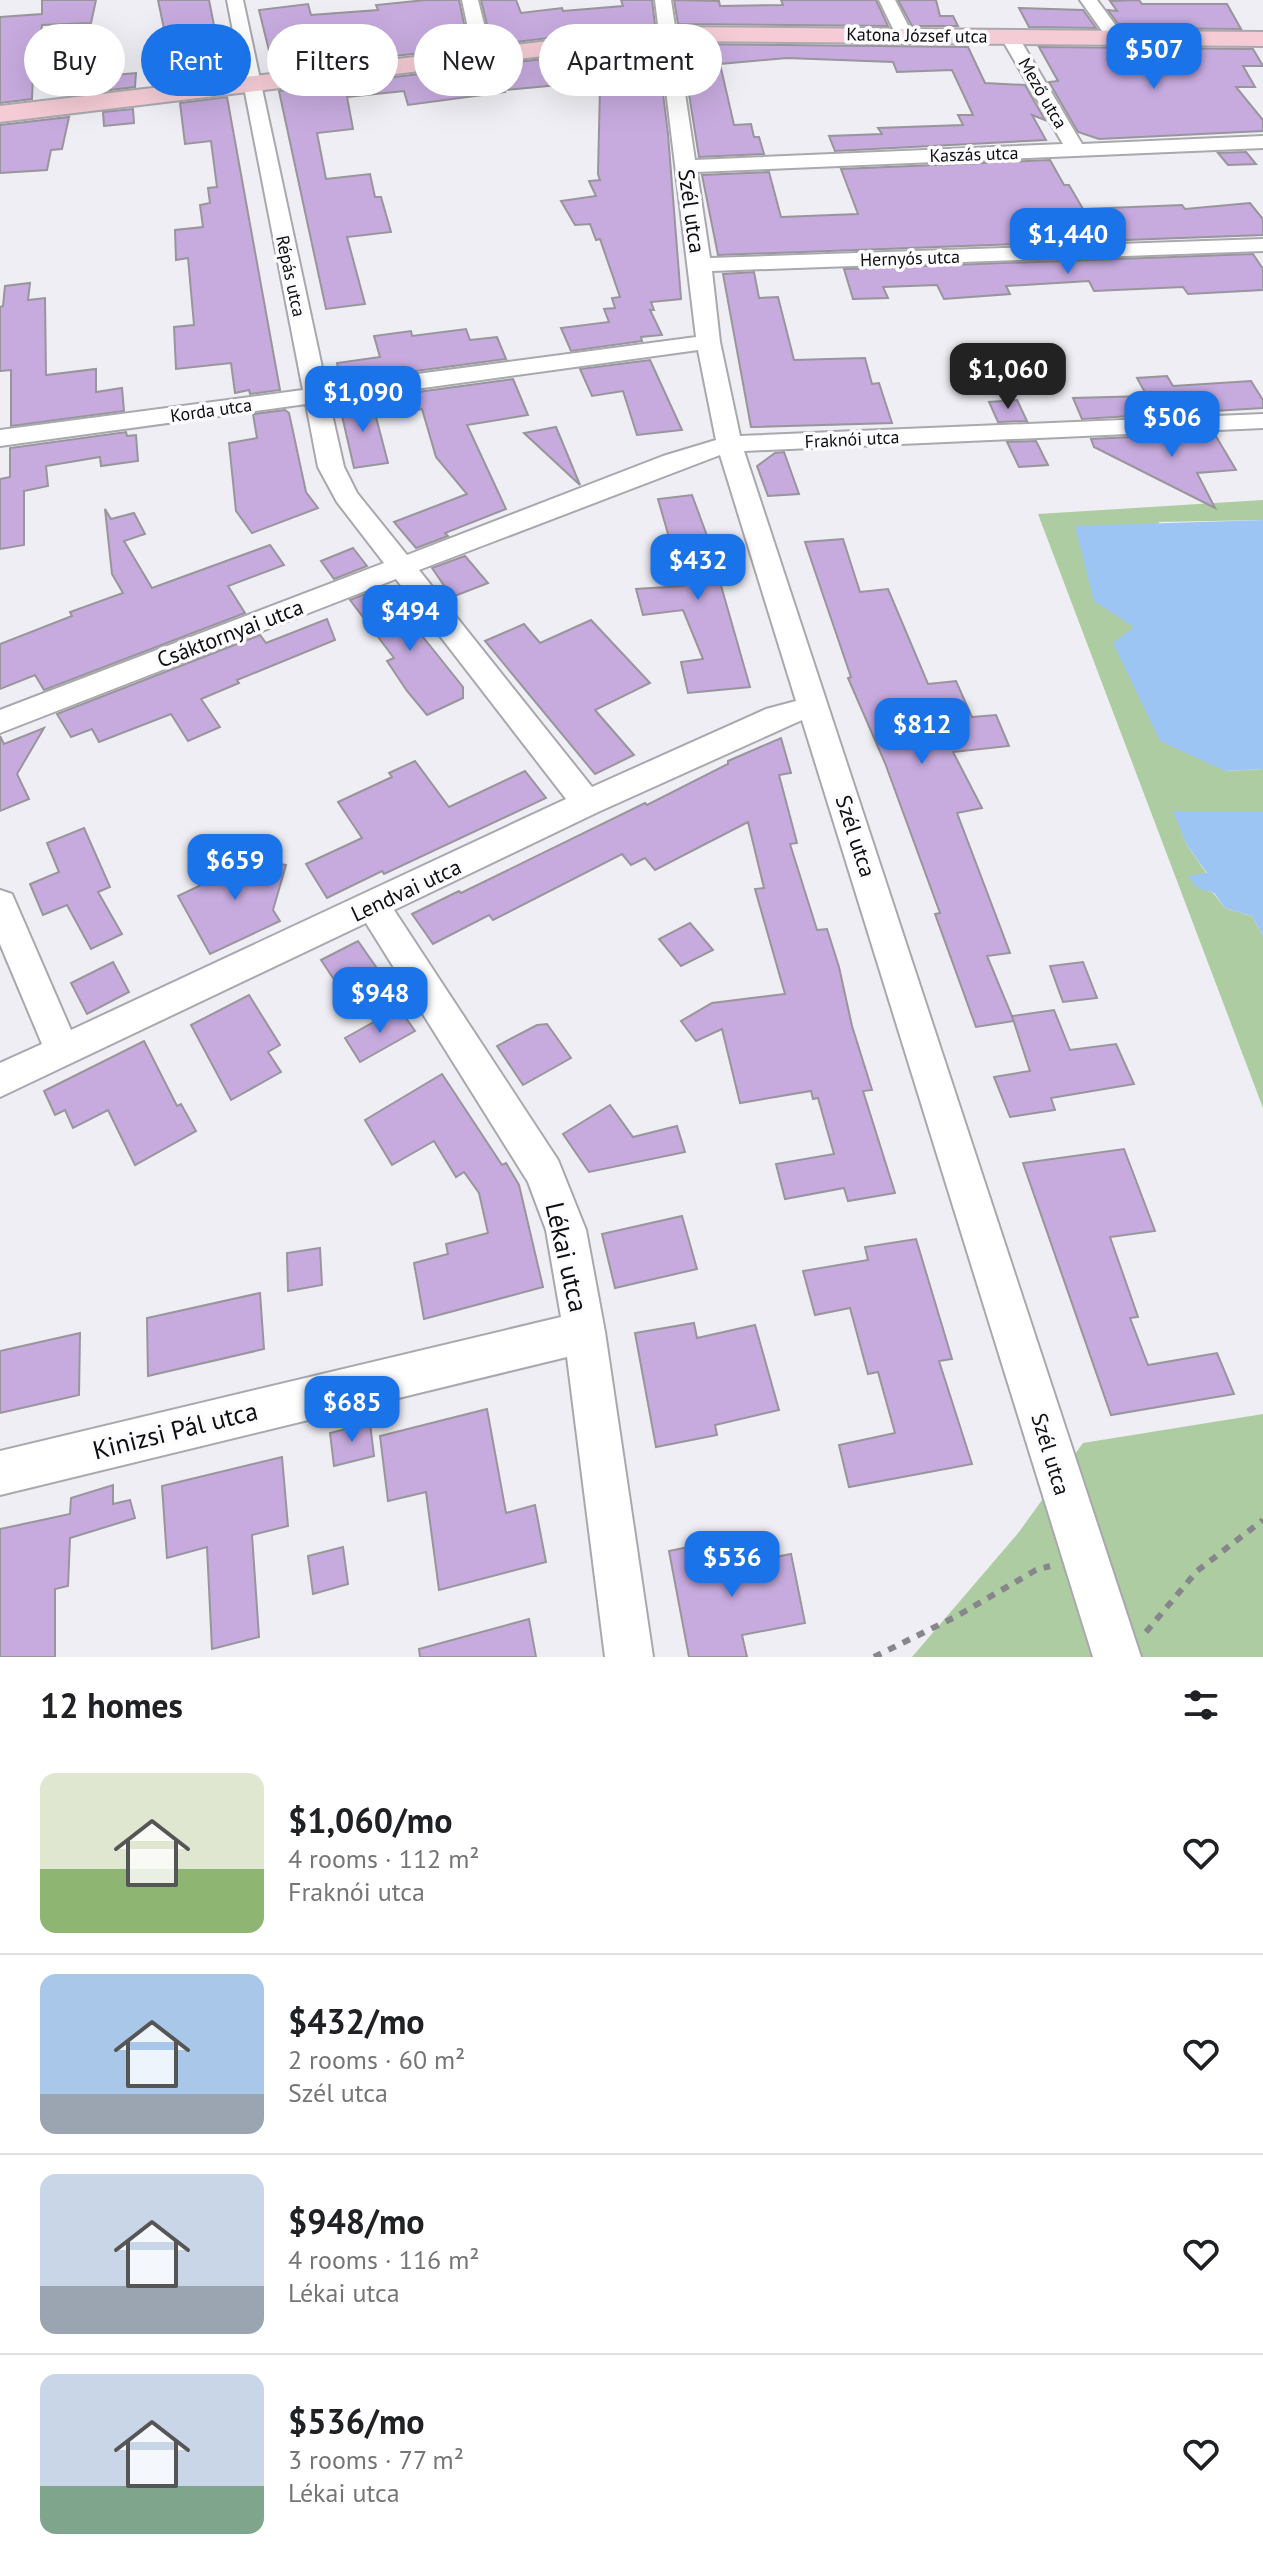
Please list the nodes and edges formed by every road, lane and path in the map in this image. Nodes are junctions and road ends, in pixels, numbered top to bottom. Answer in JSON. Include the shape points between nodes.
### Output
{"nodes":[{"id":1,"x":235,"y":0,"type":"edge"},
{"id":2,"x":470,"y":0,"type":"edge"},
{"id":3,"x":663,"y":0,"type":"edge"},
{"id":4,"x":887,"y":0,"type":"edge"},
{"id":5,"x":1088,"y":0,"type":"edge"},
{"id":6,"x":240,"y":24,"type":"edge"},
{"id":7,"x":476,"y":24,"type":"edge"},
{"id":8,"x":666,"y":24,"type":"edge"},
{"id":9,"x":722,"y":34,"type":"edge"},
{"id":10,"x":904,"y":35,"type":"junction"},
{"id":11,"x":1009,"y":36,"type":"junction"},
{"id":12,"x":1116,"y":38,"type":"junction"},
{"id":13,"x":1263,"y":39,"type":"edge"},
{"id":14,"x":414,"y":64,"type":"edge"},
{"id":15,"x":251,"y":84,"type":"joint"},
{"id":16,"x":151,"y":96,"type":"edge"},
{"id":17,"x":676,"y":96,"type":"edge"},
{"id":18,"x":0,"y":114,"type":"edge"},
{"id":19,"x":1263,"y":142,"type":"edge"},
{"id":20,"x":1076,"y":150,"type":"junction"},
{"id":21,"x":686,"y":166,"type":"junction"},
{"id":22,"x":1263,"y":245,"type":"edge"},
{"id":23,"x":700,"y":265,"type":"junction"},
{"id":24,"x":708,"y":342,"type":"junction"},
{"id":25,"x":315,"y":395,"type":"junction"},
{"id":26,"x":1263,"y":421,"type":"edge"},
{"id":27,"x":0,"y":438,"type":"edge"},
{"id":28,"x":729,"y":444,"type":"junction"},
{"id":29,"x":401,"y":567,"type":"junction"},
{"id":30,"x":815,"y":706,"type":"junction"},
{"id":31,"x":0,"y":722,"type":"edge"},
{"id":32,"x":587,"y":803,"type":"junction"},
{"id":33,"x":0,"y":904,"type":"edge"},
{"id":34,"x":373,"y":906,"type":"junction"},
{"id":35,"x":63,"y":1052,"type":"junction"},
{"id":36,"x":0,"y":1081,"type":"edge"},
{"id":37,"x":584,"y":1332,"type":"junction"},
{"id":38,"x":0,"y":1473,"type":"edge"},
{"id":39,"x":1263,"y":1520,"type":"edge"},
{"id":40,"x":1083,"y":1556,"type":"junction"},
{"id":41,"x":1127,"y":1651,"type":"edge"},
{"id":42,"x":629,"y":1657,"type":"edge"},
{"id":43,"x":874,"y":1657,"type":"edge"}],
"edges":[{"from":1,"to":6,"type":"street","name":"Répás utca"},
{"from":2,"to":7,"type":"street"},
{"from":3,"to":8,"type":"street","name":"Szél utca"},
{"from":4,"to":10,"type":"street"},
{"from":5,"to":12,"type":"street"},
{"from":9,"to":10,"type":"street","name":"Katona József utca"},
{"from":10,"to":11,"type":"street","name":"Katona József utca"},
{"from":11,"to":12,"type":"street","name":"Katona József utca"},
{"from":11,"to":20,"type":"street","name":"Mező utca"},
{"from":12,"to":13,"type":"street","name":"Katona József utca"},
{"from":14,"to":15,"type":"street","name":"Katona József utca"},
{"from":15,"to":25,"type":"street","name":"Répás utca"},
{"from":16,"to":18,"type":"street","name":"Katona József utca"},
{"from":17,"to":21,"type":"street","name":"Szél utca"},
{"from":19,"to":20,"type":"street","name":"Kaszás utca"},
{"from":20,"to":21,"type":"street","name":"Kaszás utca"},
{"from":21,"to":23,"type":"street","name":"Szél utca"},
{"from":22,"to":23,"type":"street","name":"Hernyós utca"},
{"from":23,"to":24,"type":"street","name":"Szél utca"},
{"from":24,"to":25,"type":"street","name":"Korda utca"},
{"from":24,"to":28,"type":"street","name":"Szél utca"},
{"from":25,"to":27,"type":"street","name":"Korda utca"},
{"from":25,"to":29,"type":"street","name":"Répás utca","via":[[331,467],[346,496]]},
{"from":26,"to":28,"type":"street","name":"Fraknói utca"},
{"from":28,"to":29,"type":"street","name":"Csáktornyai utca"},
{"from":28,"to":30,"type":"street","name":"Szél utca"},
{"from":29,"to":31,"type":"street","name":"Csáktornyai utca"},
{"from":29,"to":32,"type":"street","name":"Répás utca"},
{"from":30,"to":32,"type":"street","name":"Lendvai utca","via":[[777,717]]},
{"from":30,"to":40,"type":"street","name":"Szél utca"},
{"from":32,"to":34,"type":"street","name":"Lendvai utca"},
{"from":33,"to":35,"type":"street"},
{"from":34,"to":35,"type":"street","name":"Lendvai utca"},
{"from":34,"to":37,"type":"street","name":"Lékai utca","via":[[544,1173],[566,1230]]},
{"from":35,"to":36,"type":"street","name":"Lendvai utca"},
{"from":37,"to":38,"type":"street","name":"Kinizsi Pál utca"},
{"from":37,"to":42,"type":"street","name":"Lékai utca"},
{"from":39,"to":41,"type":"path","via":[[1197,1571]]},
{"from":40,"to":41,"type":"street","name":"Szél utca"},
{"from":40,"to":43,"type":"path","via":[[1036,1570]]}]}
